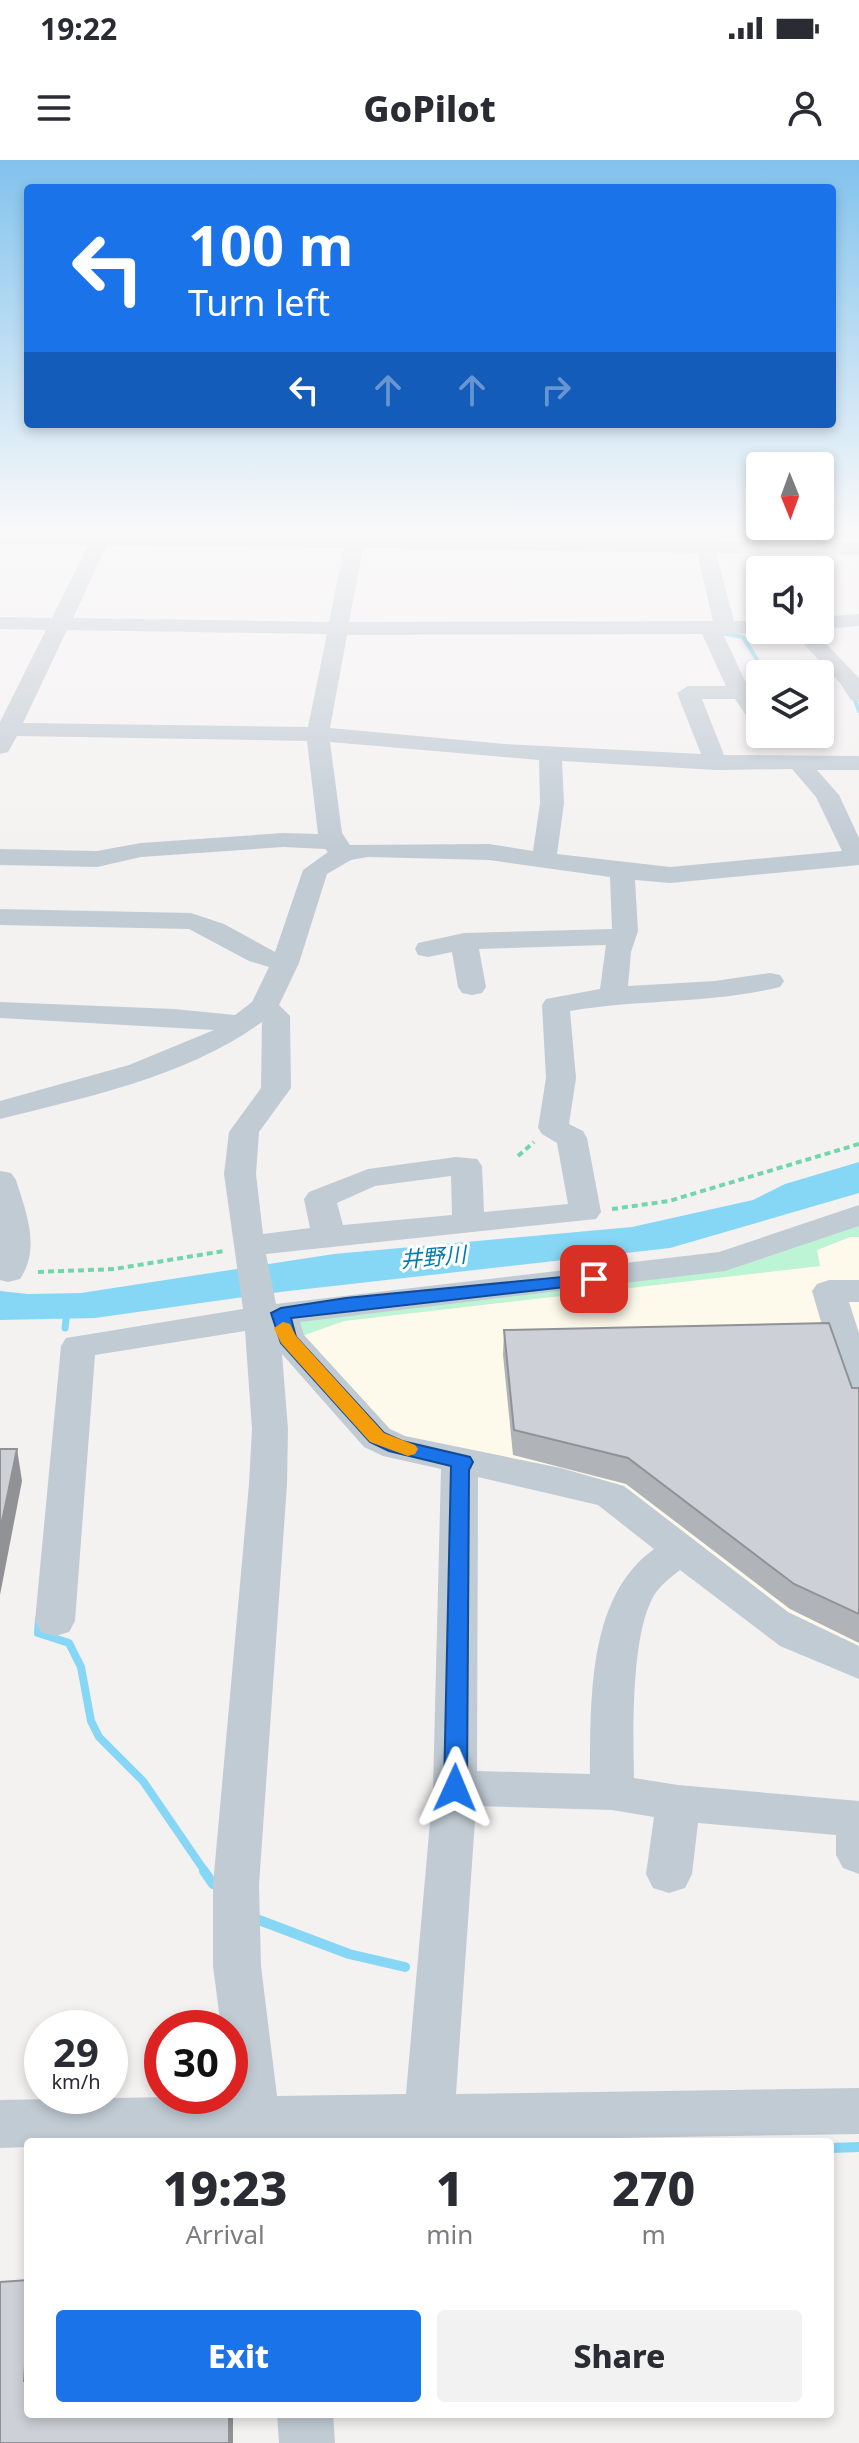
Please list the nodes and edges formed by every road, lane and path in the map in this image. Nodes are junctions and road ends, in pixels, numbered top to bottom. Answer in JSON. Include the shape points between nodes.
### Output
{"nodes":[{"id":1,"x":53,"y":635,"type":"edge"},
{"id":2,"x":336,"y":635,"type":"edge"},
{"id":3,"x":720,"y":635,"type":"edge"},
{"id":4,"x":815,"y":644,"type":"edge"},
{"id":5,"x":742,"y":692,"type":"junction"},
{"id":6,"x":859,"y":695,"type":"edge"},
{"id":7,"x":746,"y":698,"type":"edge"},
{"id":8,"x":318,"y":734,"type":"junction"},
{"id":9,"x":3,"y":735,"type":"edge"},
{"id":10,"x":779,"y":748,"type":"edge"},
{"id":11,"x":550,"y":754,"type":"junction"},
{"id":12,"x":716,"y":763,"type":"junction"},
{"id":13,"x":791,"y":763,"type":"junction"},
{"id":14,"x":859,"y":763,"type":"edge"},
{"id":15,"x":338,"y":847,"type":"junction"},
{"id":16,"x":0,"y":857,"type":"edge"},
{"id":17,"x":541,"y":857,"type":"junction"},
{"id":18,"x":858,"y":857,"type":"edge"},
{"id":19,"x":622,"y":871,"type":"junction"},
{"id":20,"x":0,"y":917,"type":"edge"},
{"id":21,"x":623,"y":937,"type":"junction"},
{"id":22,"x":464,"y":941,"type":"junction"},
{"id":23,"x":428,"y":949,"type":"dead end"},
{"id":24,"x":285,"y":963,"type":"junction"},
{"id":25,"x":770,"y":981,"type":"dead end"},
{"id":26,"x":472,"y":987,"type":"dead end"},
{"id":27,"x":613,"y":995,"type":"junction"},
{"id":28,"x":264,"y":1007,"type":"junction"},
{"id":29,"x":0,"y":1010,"type":"edge"},
{"id":30,"x":239,"y":1024,"type":"junction"},
{"id":31,"x":0,"y":1110,"type":"edge"},
{"id":32,"x":859,"y":1144,"type":"edge"},
{"id":33,"x":0,"y":1180,"type":"edge"},
{"id":34,"x":585,"y":1212,"type":"junction"},
{"id":35,"x":859,"y":1215,"type":"edge"},
{"id":36,"x":468,"y":1221,"type":"junction"},
{"id":37,"x":327,"y":1236,"type":"junction"},
{"id":38,"x":242,"y":1249,"type":"junction"},
{"id":39,"x":8,"y":1272,"type":"joint"},
{"id":40,"x":859,"y":1291,"type":"edge"},
{"id":41,"x":268,"y":1313,"type":"junction"},
{"id":42,"x":859,"y":1390,"type":"edge"},
{"id":43,"x":463,"y":1462,"type":"junction"},
{"id":44,"x":682,"y":1550,"type":"junction"},
{"id":45,"x":55,"y":1621,"type":"dead end"},
{"id":46,"x":859,"y":1663,"type":"edge"},
{"id":47,"x":455,"y":1788,"type":"junction"},
{"id":48,"x":612,"y":1792,"type":"junction"},
{"id":49,"x":678,"y":1803,"type":"junction"},
{"id":50,"x":858,"y":1831,"type":"edge"},
{"id":51,"x":669,"y":1874,"type":"dead end"},
{"id":52,"x":429,"y":2115,"type":"junction"},
{"id":53,"x":858,"y":2115,"type":"edge"},
{"id":54,"x":0,"y":2124,"type":"edge"},
{"id":55,"x":277,"y":2127,"type":"edge"},
{"id":56,"x":305,"y":2418,"type":"edge"},
{"id":57,"x":307,"y":2443,"type":"edge"}],
"edges":[{"from":1,"to":9,"type":"street"},
{"from":2,"to":8,"type":"street"},
{"from":3,"to":5,"type":"street"},
{"from":4,"to":6,"type":"street"},
{"from":5,"to":7,"type":"street"},
{"from":5,"to":12,"type":"street","via":[[688,693]]},
{"from":8,"to":9,"type":"street"},
{"from":8,"to":11,"type":"street"},
{"from":8,"to":15,"type":"street"},
{"from":10,"to":13,"type":"street"},
{"from":11,"to":12,"type":"street"},
{"from":11,"to":17,"type":"street","via":[[552,803]]},
{"from":12,"to":13,"type":"street"},
{"from":13,"to":14,"type":"street"},
{"from":13,"to":18,"type":"street","via":[[827,795]]},
{"from":15,"to":16,"type":"street","via":[[283,840],[141,850],[97,859]]},
{"from":15,"to":17,"type":"street"},
{"from":15,"to":24,"type":"street","via":[[316,870]]},
{"from":17,"to":19,"type":"street"},
{"from":18,"to":19,"type":"street","via":[[670,875]]},
{"from":19,"to":21,"type":"street"},
{"from":20,"to":24,"type":"street","via":[[191,921],[249,952]]},
{"from":21,"to":22,"type":"street","via":[[517,935]]},
{"from":21,"to":27,"type":"street"},
{"from":22,"to":23,"type":"street"},
{"from":22,"to":26,"type":"street"},
{"from":24,"to":28,"type":"street"},
{"from":25,"to":27,"type":"street"},
{"from":27,"to":34,"type":"street","via":[[556,1005],[561,1078],[553,1128],[572,1138]]},
{"from":28,"to":30,"type":"street"},
{"from":28,"to":38,"type":"street","via":[[276,1016],[276,1088],[241,1142]]},
{"from":29,"to":30,"type":"street"},
{"from":30,"to":31,"type":"street","via":[[221,1038],[139,1071]]},
{"from":32,"to":34,"type":"path","via":[[669,1201]]},
{"from":33,"to":39,"type":"street","via":[[16,1233]]},
{"from":34,"to":36,"type":"street"},
{"from":35,"to":41,"type":"street","via":[[725,1261],[621,1277]]},
{"from":36,"to":37,"type":"street"},
{"from":36,"to":37,"type":"street","via":[[466,1166],[456,1166],[368,1178],[320,1199]]},
{"from":37,"to":38,"type":"street"},
{"from":38,"to":39,"type":"path","via":[[92,1272]]},
{"from":38,"to":41,"type":"street"},
{"from":40,"to":42,"type":"street","via":[[829,1291]]},
{"from":41,"to":43,"type":"street","via":[[377,1438]]},
{"from":41,"to":45,"type":"street","via":[[78,1346]]},
{"from":41,"to":55,"type":"street","via":[[268,1484],[236,1885],[237,1966],[252,2077]]},
{"from":43,"to":44,"type":"street","via":[[611,1495]]},
{"from":43,"to":47,"type":"street"},
{"from":44,"to":46,"type":"street","via":[[787,1631]]},
{"from":44,"to":48,"type":"street","via":[[638,1587],[631,1605],[611,1702]]},
{"from":47,"to":48,"type":"street"},
{"from":47,"to":52,"type":"street"},
{"from":48,"to":49,"type":"street"},
{"from":49,"to":50,"type":"street"},
{"from":49,"to":51,"type":"street"},
{"from":52,"to":53,"type":"street"},
{"from":52,"to":55,"type":"street"},
{"from":54,"to":55,"type":"street"},
{"from":56,"to":57,"type":"street"}]}
